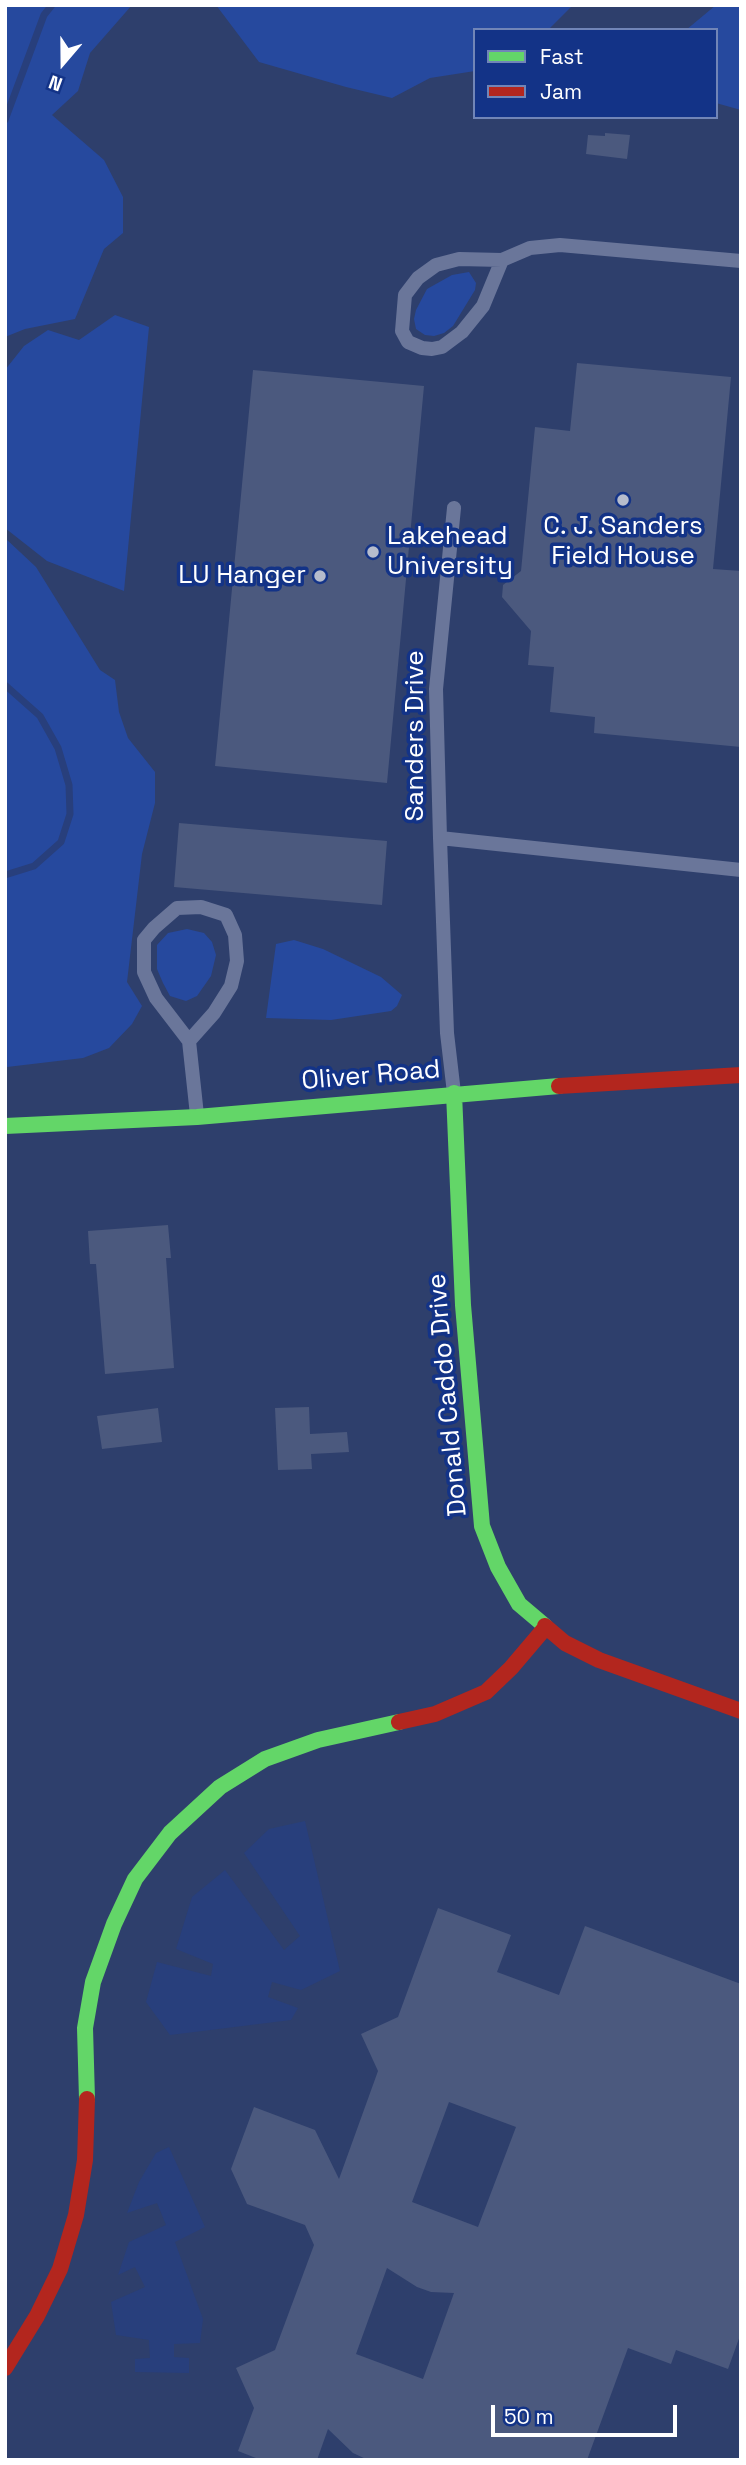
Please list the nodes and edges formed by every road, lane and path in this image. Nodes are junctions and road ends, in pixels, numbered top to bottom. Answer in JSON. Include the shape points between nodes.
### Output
{"nodes":[{"id":1,"x":502,"y":260,"type":"junction"},
{"id":2,"x":741,"y":261,"type":"edge"},
{"id":3,"x":454,"y":508,"type":"dead end"},
{"id":4,"x":440,"y":838,"type":"junction"},
{"id":5,"x":741,"y":870,"type":"edge"},
{"id":6,"x":188,"y":1041,"type":"junction"},
{"id":7,"x":741,"y":1075,"type":"edge"},
{"id":8,"x":454,"y":1093,"type":"junction"},
{"id":9,"x":197,"y":1117,"type":"junction"},
{"id":10,"x":5,"y":1126,"type":"edge"},
{"id":11,"x":545,"y":1628,"type":"junction"},
{"id":12,"x":741,"y":1712,"type":"edge"},
{"id":13,"x":5,"y":2368,"type":"edge"}],
"edges":[{"from":1,"to":1,"type":"lane","via":[[459,259],[436,265],[418,278],[405,295],[402,331],[408,342],[432,349],[462,332],[483,306]]},
{"from":1,"to":2,"type":"lane","via":[[530,248],[561,246]]},
{"from":3,"to":4,"type":"lane","name":"Sanders Drive","via":[[436,689]]},
{"from":4,"to":5,"type":"lane","name":"Sanders Drive"},
{"from":4,"to":8,"type":"lane","name":"Sanders Drive","via":[[447,1033]]},
{"from":6,"to":6,"type":"lane","via":[[231,986],[237,961],[235,935],[226,915],[201,906],[177,908],[144,940],[144,972],[156,998]]},
{"from":6,"to":9,"type":"lane"},
{"from":7,"to":8,"type":"street","name":"Oliver Road"},
{"from":8,"to":9,"type":"street","name":"Oliver Road"},
{"from":8,"to":11,"type":"street","name":"Donald Caddo Drive","via":[[463,1305],[482,1525],[519,1604]]},
{"from":9,"to":10,"type":"street","name":"Oliver Road"},
{"from":11,"to":12,"type":"street","name":"Donald Caddo Drive","via":[[599,1660]]},
{"from":11,"to":13,"type":"street","via":[[486,1692],[435,1714],[318,1740],[265,1759],[220,1787],[170,1833],[135,1879],[93,1982],[85,2028],[85,2160],[76,2215],[60,2269]]}]}
